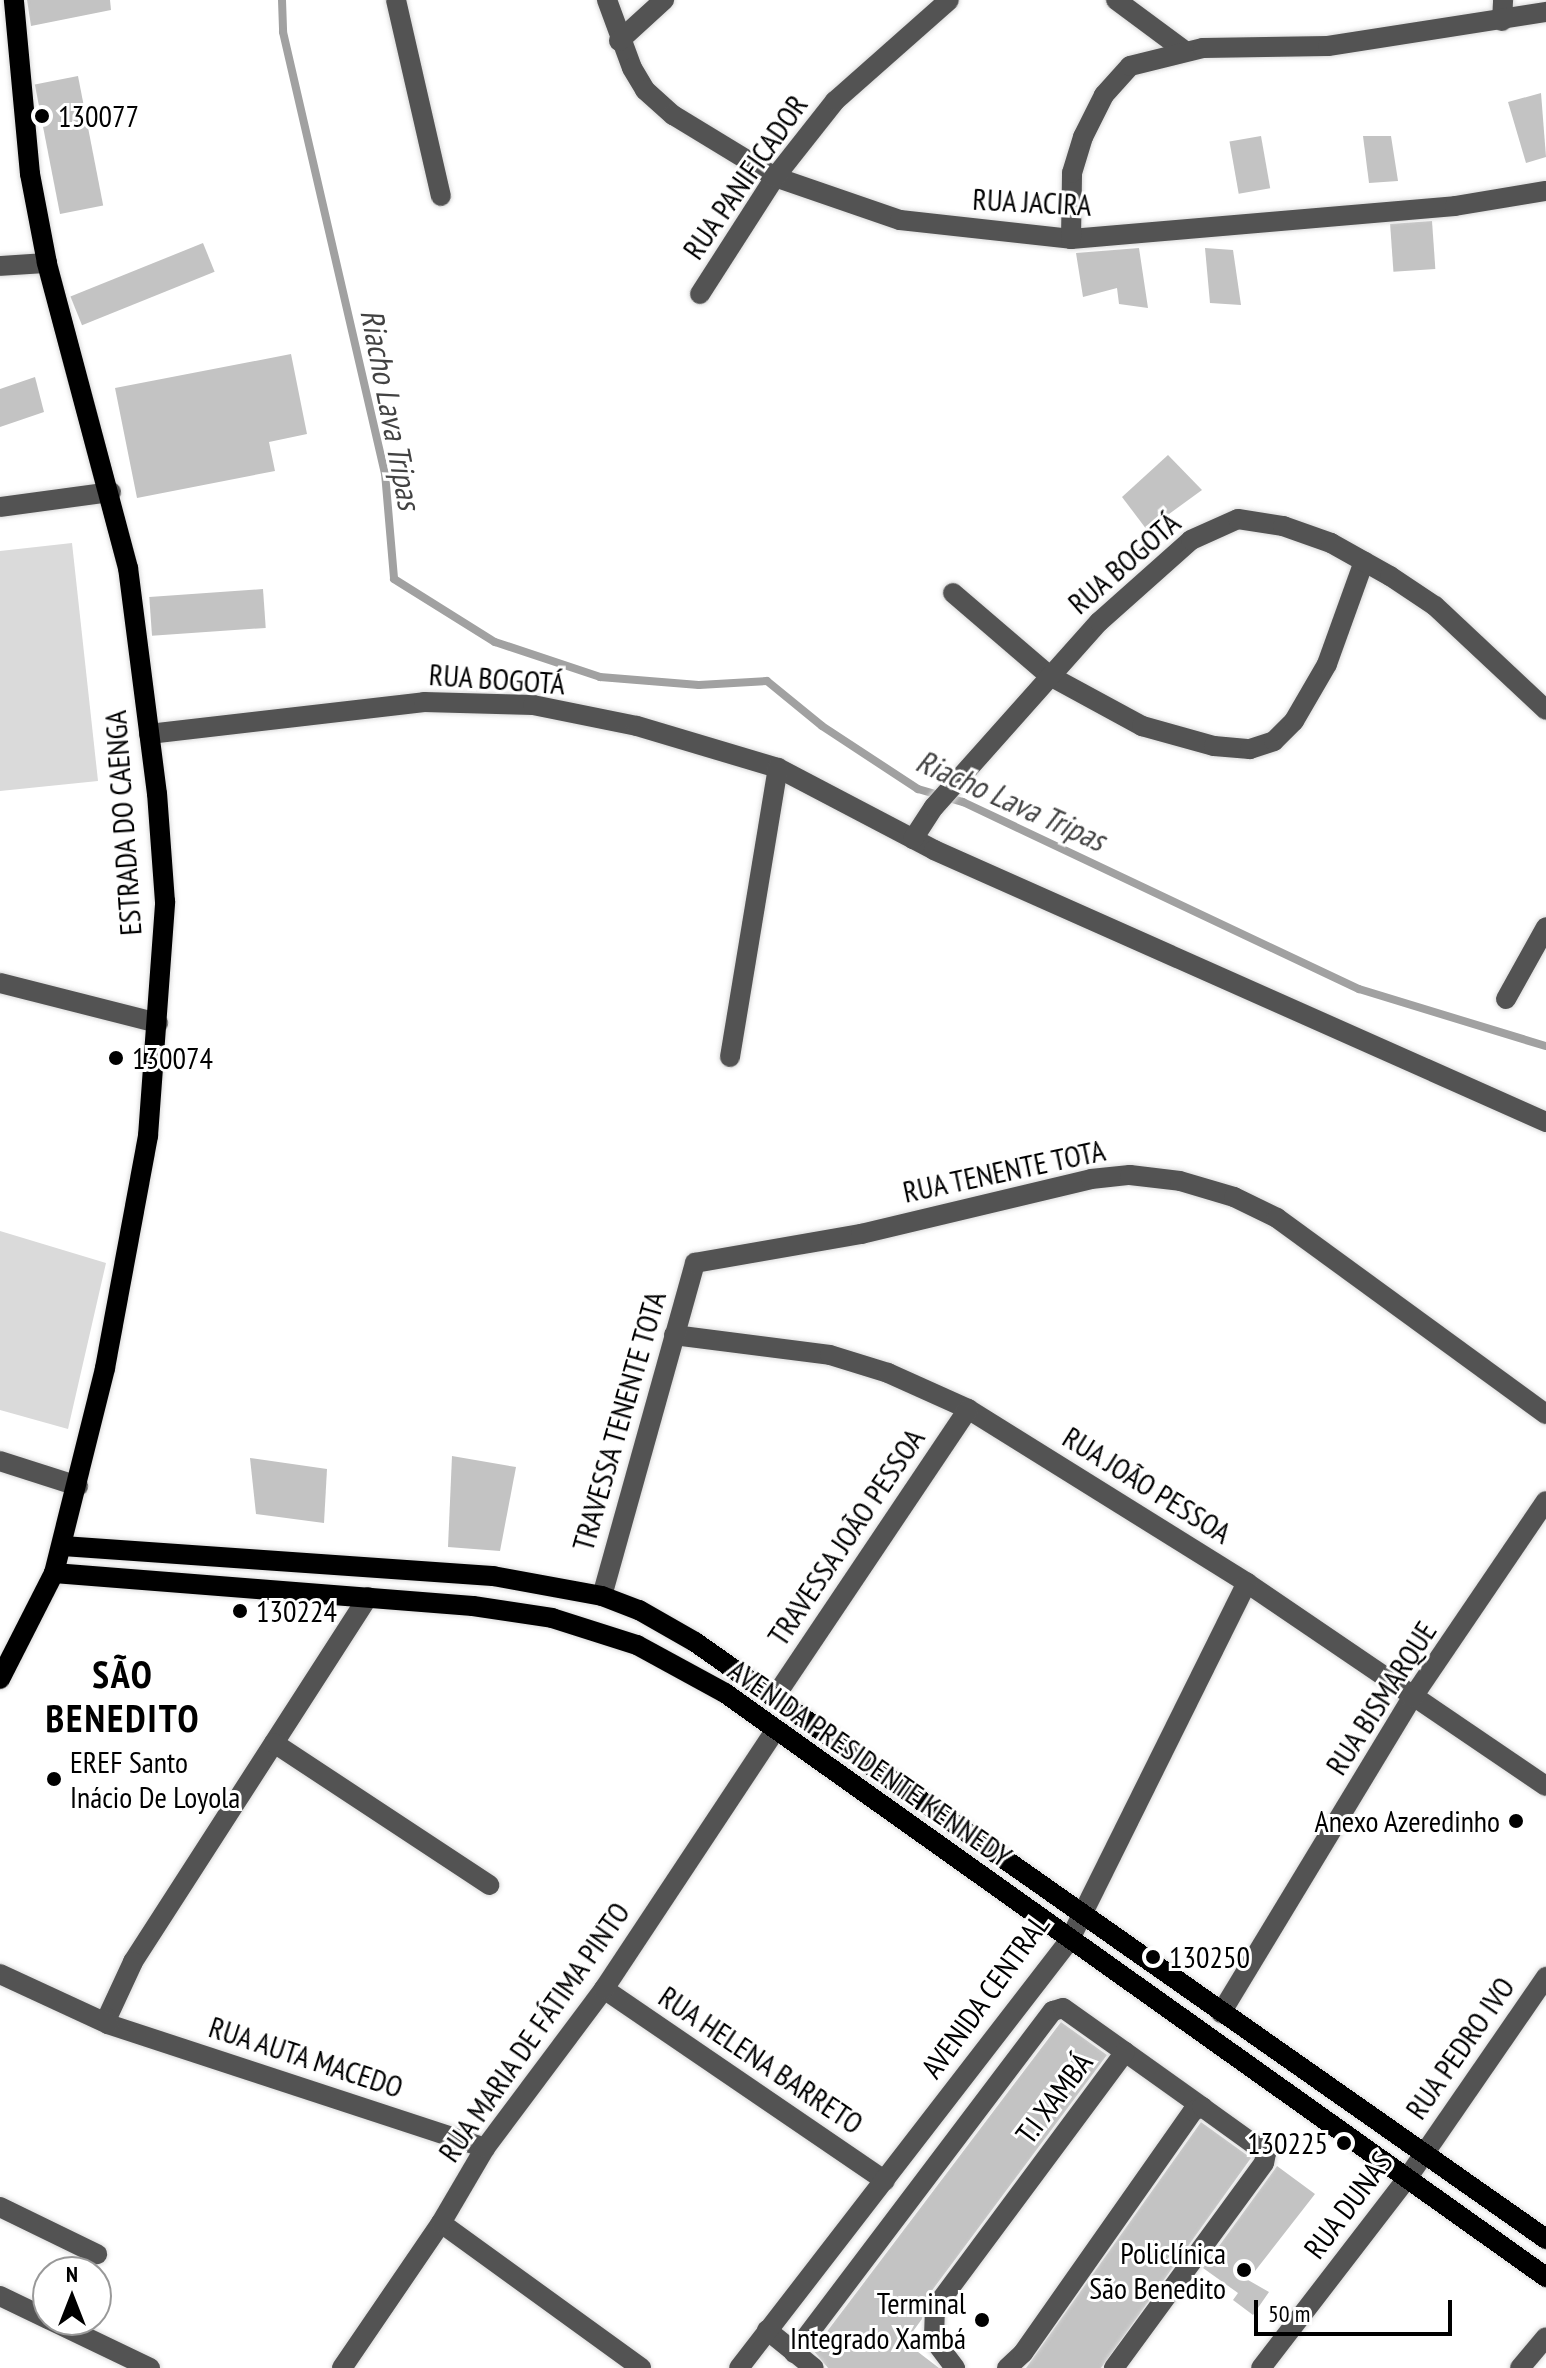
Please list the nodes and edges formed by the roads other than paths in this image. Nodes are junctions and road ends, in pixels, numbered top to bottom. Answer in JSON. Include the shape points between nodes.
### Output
{"nodes":[{"id":1,"x":14,"y":0,"type":"edge"},
{"id":2,"x":396,"y":0,"type":"edge"},
{"id":3,"x":607,"y":0,"type":"edge"},
{"id":4,"x":664,"y":0,"type":"edge"},
{"id":5,"x":949,"y":0,"type":"edge"},
{"id":6,"x":1116,"y":0,"type":"edge"},
{"id":7,"x":1502,"y":10,"type":"edge"},
{"id":8,"x":1546,"y":12,"type":"edge"},
{"id":9,"x":619,"y":41,"type":"junction"},
{"id":10,"x":1185,"y":51,"type":"junction"},
{"id":11,"x":775,"y":177,"type":"junction"},
{"id":12,"x":1546,"y":191,"type":"edge"},
{"id":13,"x":441,"y":196,"type":"dead end"},
{"id":14,"x":1071,"y":239,"type":"junction"},
{"id":15,"x":47,"y":263,"type":"junction"},
{"id":16,"x":0,"y":266,"type":"edge"},
{"id":17,"x":700,"y":294,"type":"dead end"},
{"id":18,"x":111,"y":492,"type":"junction"},
{"id":19,"x":0,"y":507,"type":"edge"},
{"id":20,"x":1364,"y":561,"type":"junction"},
{"id":21,"x":953,"y":593,"type":"dead end"},
{"id":22,"x":1050,"y":676,"type":"junction"},
{"id":23,"x":1546,"y":710,"type":"edge"},
{"id":24,"x":149,"y":734,"type":"junction"},
{"id":25,"x":778,"y":768,"type":"junction"},
{"id":26,"x":913,"y":839,"type":"junction"},
{"id":27,"x":1546,"y":927,"type":"edge"},
{"id":28,"x":0,"y":983,"type":"edge"},
{"id":29,"x":1506,"y":999,"type":"dead end"},
{"id":30,"x":158,"y":1023,"type":"junction"},
{"id":31,"x":730,"y":1057,"type":"dead end"},
{"id":32,"x":1546,"y":1122,"type":"edge"},
{"id":33,"x":695,"y":1263,"type":"joint"},
{"id":34,"x":674,"y":1335,"type":"junction"},
{"id":35,"x":968,"y":1409,"type":"junction"},
{"id":36,"x":1546,"y":1414,"type":"edge"},
{"id":37,"x":0,"y":1461,"type":"edge"},
{"id":38,"x":78,"y":1486,"type":"junction"},
{"id":39,"x":1546,"y":1501,"type":"edge"},
{"id":40,"x":62,"y":1546,"type":"junction"},
{"id":41,"x":54,"y":1573,"type":"junction"},
{"id":42,"x":1247,"y":1583,"type":"junction"},
{"id":43,"x":602,"y":1596,"type":"junction"},
{"id":44,"x":368,"y":1597,"type":"junction"},
{"id":45,"x":0,"y":1679,"type":"edge"},
{"id":46,"x":774,"y":1698,"type":"junction"},
{"id":47,"x":1412,"y":1698,"type":"junction"},
{"id":48,"x":775,"y":1731,"type":"junction"},
{"id":49,"x":274,"y":1743,"type":"junction"},
{"id":50,"x":1546,"y":1786,"type":"edge"},
{"id":51,"x":489,"y":1885,"type":"dead end"},
{"id":52,"x":1080,"y":1913,"type":"junction"},
{"id":53,"x":1069,"y":1941,"type":"junction"},
{"id":54,"x":0,"y":1974,"type":"edge"},
{"id":55,"x":1546,"y":1977,"type":"edge"},
{"id":56,"x":604,"y":1989,"type":"junction"},
{"id":57,"x":1221,"y":2013,"type":"junction"},
{"id":58,"x":108,"y":2024,"type":"junction"},
{"id":59,"x":1125,"y":2052,"type":"junction"},
{"id":60,"x":1202,"y":2107,"type":"junction"},
{"id":61,"x":485,"y":2148,"type":"junction"},
{"id":62,"x":1424,"y":2153,"type":"junction"},
{"id":63,"x":1406,"y":2180,"type":"junction"},
{"id":64,"x":885,"y":2181,"type":"junction"},
{"id":65,"x":0,"y":2207,"type":"edge"},
{"id":66,"x":441,"y":2223,"type":"junction"},
{"id":67,"x":1546,"y":2239,"type":"edge"},
{"id":68,"x":97,"y":2254,"type":"dead end"},
{"id":69,"x":1546,"y":2277,"type":"edge"},
{"id":70,"x":0,"y":2296,"type":"edge"},
{"id":71,"x":32,"y":2311,"type":"edge"},
{"id":72,"x":767,"y":2330,"type":"junction"},
{"id":73,"x":84,"y":2336,"type":"edge"},
{"id":74,"x":1546,"y":2337,"type":"edge"},
{"id":75,"x":794,"y":2353,"type":"junction"},
{"id":76,"x":150,"y":2368,"type":"edge"},
{"id":77,"x":342,"y":2368,"type":"edge"},
{"id":78,"x":641,"y":2368,"type":"edge"},
{"id":79,"x":739,"y":2368,"type":"edge"},
{"id":80,"x":814,"y":2368,"type":"edge"},
{"id":81,"x":955,"y":2368,"type":"edge"},
{"id":82,"x":1007,"y":2368,"type":"edge"},
{"id":83,"x":1114,"y":2368,"type":"edge"},
{"id":84,"x":1261,"y":2368,"type":"edge"},
{"id":85,"x":1520,"y":2368,"type":"edge"}],
"edges":[{"from":1,"to":15,"type":"main road","name":"ESTRADA DO CAENGA","via":[[30,174]]},
{"from":2,"to":13,"type":"street"},
{"from":3,"to":9,"type":"street","name":"RUA JACIRA"},
{"from":4,"to":9,"type":"street"},
{"from":5,"to":11,"type":"street","name":"RUA PANIFICADOR","via":[[835,101]]},
{"from":6,"to":10,"type":"street"},
{"from":7,"to":8,"type":"street"},
{"from":7,"to":10,"type":"street","via":[[1328,46]]},
{"from":9,"to":11,"type":"street","name":"RUA JACIRA","via":[[645,90],[673,115]]},
{"from":10,"to":14,"type":"street","via":[[1130,66],[1104,95],[1072,173]]},
{"from":11,"to":14,"type":"street","name":"RUA JACIRA","via":[[900,220]]},
{"from":11,"to":17,"type":"street","name":"RUA PANIFICADOR"},
{"from":12,"to":14,"type":"street","name":"RUA JACIRA","via":[[1455,206]]},
{"from":15,"to":16,"type":"street"},
{"from":15,"to":18,"type":"main road","name":"ESTRADA DO CAENGA"},
{"from":18,"to":19,"type":"street"},
{"from":18,"to":24,"type":"main road","name":"ESTRADA DO CAENGA","via":[[128,568]]},
{"from":20,"to":22,"type":"street","name":"RUA BOGOTÁ","via":[[1331,543],[1257,519],[1218,524],[1191,540],[1099,622]]},
{"from":20,"to":22,"type":"street","via":[[1327,664],[1294,721],[1274,741],[1250,749],[1214,746],[1142,726]]},
{"from":20,"to":23,"type":"street","name":"RUA BOGOTÁ","via":[[1435,606]]},
{"from":21,"to":22,"type":"street"},
{"from":22,"to":26,"type":"street","name":"RUA BOGOTÁ","via":[[934,807]]},
{"from":24,"to":25,"type":"street","name":"RUA BOGOTÁ","via":[[424,702],[533,705],[637,726]]},
{"from":24,"to":30,"type":"main road","name":"ESTRADA DO CAENGA","via":[[165,902]]},
{"from":25,"to":26,"type":"street","name":"RUA BOGOTÁ"},
{"from":25,"to":31,"type":"street"},
{"from":26,"to":32,"type":"street","name":"RUA BOGOTÁ"},
{"from":27,"to":29,"type":"street"},
{"from":28,"to":30,"type":"street"},
{"from":30,"to":38,"type":"main road","name":"ESTRADA DO CAENGA","via":[[138,1207]]},
{"from":33,"to":34,"type":"street","name":"TRAVESSA TENENTE TOTA"},
{"from":33,"to":36,"type":"street","name":"RUA TENENTE TOTA","via":[[861,1234],[1091,1179],[1130,1175],[1180,1181],[1234,1197],[1322,1246]]},
{"from":34,"to":35,"type":"street","name":"RUA JOÃO PESSOA","via":[[830,1355],[888,1373]]},
{"from":34,"to":43,"type":"street","name":"TRAVESSA TENENTE TOTA"},
{"from":35,"to":42,"type":"street","name":"RUA JOÃO PESSOA"},
{"from":35,"to":46,"type":"street","name":"TRAVESSA JOÃO PESSOA"},
{"from":37,"to":38,"type":"street"},
{"from":38,"to":40,"type":"main road","name":"ESTRADA DO CAENGA"},
{"from":39,"to":47,"type":"street","name":"RUA BISMARQUE"},
{"from":40,"to":41,"type":"main road","name":"ESTRADA DO CAENGA"},
{"from":40,"to":43,"type":"main road","name":"AVENIDA PRESIDENTE KENNEDY","via":[[493,1576]]},
{"from":41,"to":44,"type":"main road","name":"AVENIDA PRESIDENTE KENNEDY"},
{"from":41,"to":45,"type":"main road","name":"ESTRADA DO CAENGA"},
{"from":42,"to":47,"type":"street","name":"RUA JOÃO PESSOA"},
{"from":42,"to":52,"type":"street","name":"AVENIDA CENTRAL"},
{"from":43,"to":46,"type":"main road","name":"AVENIDA PRESIDENTE KENNEDY","via":[[695,1642]]},
{"from":44,"to":48,"type":"main road","name":"AVENIDA PRESIDENTE KENNEDY","via":[[552,1618],[637,1645],[725,1693]]},
{"from":44,"to":49,"type":"street"},
{"from":46,"to":52,"type":"main road","name":"AVENIDA PRESIDENTE KENNEDY"},
{"from":47,"to":50,"type":"street","name":"RUA JOÃO PESSOA"},
{"from":47,"to":57,"type":"street","name":"RUA BISMARQUE"},
{"from":48,"to":53,"type":"main road","name":"AVENIDA PRESIDENTE KENNEDY"},
{"from":48,"to":56,"type":"street","name":"RUA MARIA DE FÁTIMA PINTO"},
{"from":49,"to":51,"type":"street"},
{"from":49,"to":58,"type":"street","via":[[112,1997]]},
{"from":52,"to":53,"type":"street","name":"AVENIDA CENTRAL"},
{"from":52,"to":57,"type":"main road","name":"AVENIDA PRESIDENTE KENNEDY"},
{"from":53,"to":63,"type":"main road","name":"AVENIDA PRESIDENTE KENNEDY"},
{"from":53,"to":64,"type":"street","name":"AVENIDA CENTRAL"},
{"from":54,"to":58,"type":"street","name":"RUA AUTA MACEDO"},
{"from":55,"to":62,"type":"street","name":"RUA PEDRO IVO"},
{"from":56,"to":61,"type":"street","name":"RUA MARIA DE FÁTIMA PINTO"},
{"from":56,"to":64,"type":"street","name":"RUA HELENA BARRETO"},
{"from":57,"to":62,"type":"main road","name":"AVENIDA PRESIDENTE KENNEDY"},
{"from":58,"to":61,"type":"street","name":"RUA AUTA MACEDO"},
{"from":59,"to":60,"type":"street"},
{"from":59,"to":75,"type":"street","name":"T.I XAMBÁ","via":[[1063,2008],[1053,2011]]},
{"from":59,"to":81,"type":"street","name":"T.I XAMBÁ","via":[[935,2308],[934,2340]]},
{"from":60,"to":82,"type":"street","via":[[1193,2111],[1023,2353]]},
{"from":60,"to":83,"type":"street","via":[[1266,2153],[1264,2163]]},
{"from":61,"to":66,"type":"street","name":"RUA MARIA DE FÁTIMA PINTO"},
{"from":62,"to":63,"type":"street","name":"RUA DUNAS"},
{"from":62,"to":67,"type":"main road","name":"AVENIDA PRESIDENTE KENNEDY"},
{"from":63,"to":69,"type":"main road","name":"AVENIDA PRESIDENTE KENNEDY"},
{"from":63,"to":84,"type":"street","name":"RUA DUNAS"},
{"from":64,"to":72,"type":"street","name":"AVENIDA CENTRAL"},
{"from":65,"to":68,"type":"street"},
{"from":66,"to":77,"type":"street","name":"RUA MARIA DE FÁTIMA PINTO"},
{"from":66,"to":78,"type":"street"},
{"from":70,"to":71,"type":"street"},
{"from":72,"to":75,"type":"street"},
{"from":72,"to":79,"type":"street","name":"AVENIDA CENTRAL"},
{"from":73,"to":76,"type":"street"},
{"from":74,"to":85,"type":"street"},
{"from":75,"to":80,"type":"street"}]}
